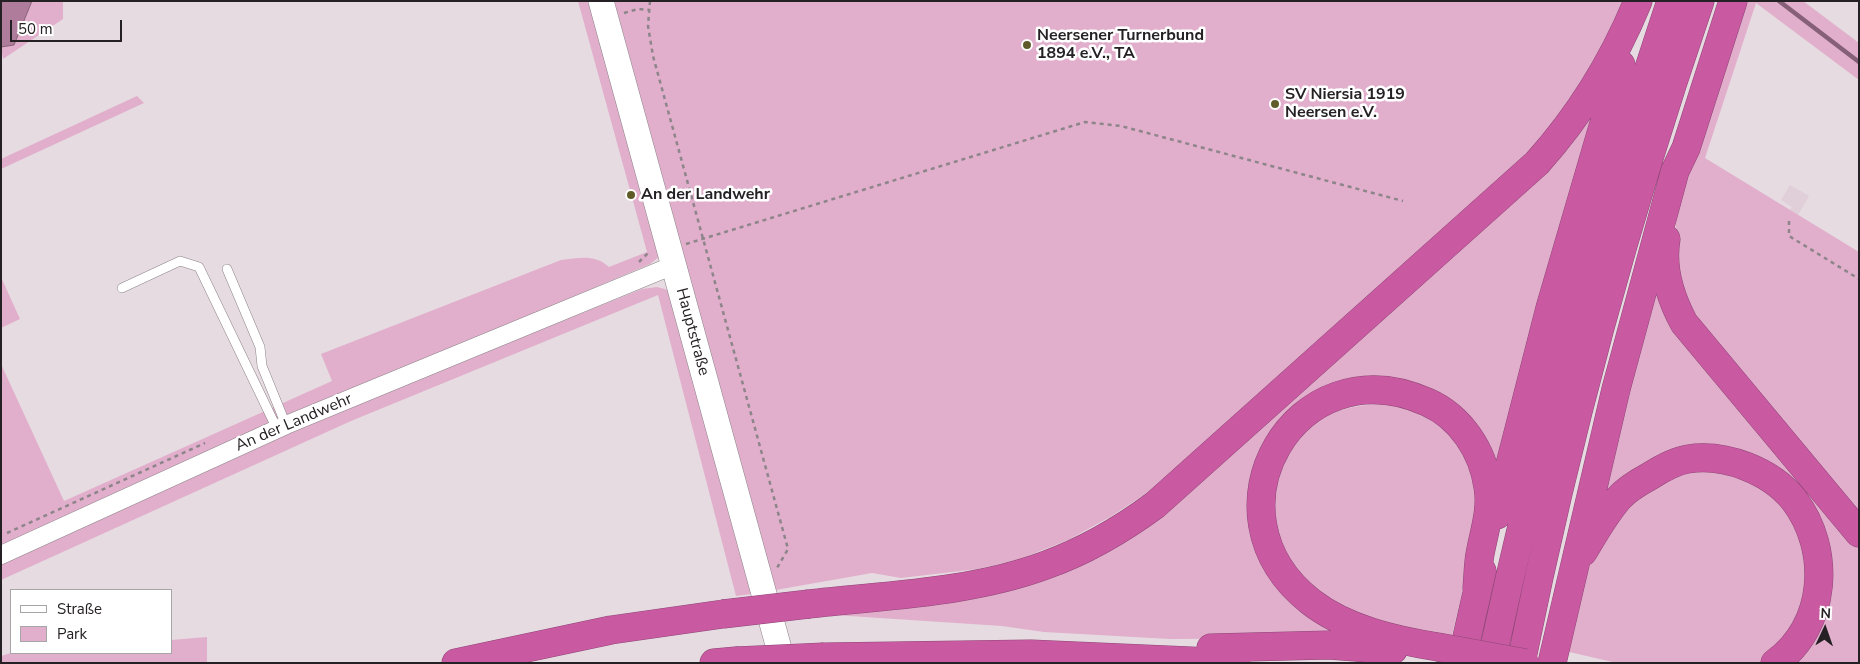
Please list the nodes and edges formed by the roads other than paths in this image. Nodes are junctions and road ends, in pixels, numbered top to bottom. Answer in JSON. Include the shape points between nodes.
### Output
{"nodes":[{"id":1,"x":1638,"y":1,"type":"edge"},
{"id":2,"x":1671,"y":1,"type":"edge"},
{"id":3,"x":1700,"y":1,"type":"edge"},
{"id":4,"x":1733,"y":1,"type":"edge"},
{"id":5,"x":603,"y":8,"type":"edge"},
{"id":6,"x":1686,"y":148,"type":"junction"},
{"id":7,"x":674,"y":265,"type":"junction"},
{"id":8,"x":227,"y":269,"type":"dead end"},
{"id":9,"x":122,"y":288,"type":"dead end"},
{"id":10,"x":282,"y":427,"type":"junction"},
{"id":11,"x":1859,"y":533,"type":"edge"},
{"id":12,"x":1,"y":555,"type":"edge"},
{"id":13,"x":1574,"y":566,"type":"junction"},
{"id":14,"x":1477,"y":588,"type":"junction"},
{"id":15,"x":1437,"y":651,"type":"junction"},
{"id":16,"x":1121,"y":657,"type":"junction"},
{"id":17,"x":1478,"y":661,"type":"edge"},
{"id":18,"x":725,"y":662,"type":"edge"},
{"id":19,"x":456,"y":663,"type":"edge"},
{"id":20,"x":783,"y":663,"type":"edge"},
{"id":21,"x":1236,"y":663,"type":"edge"},
{"id":22,"x":1521,"y":663,"type":"edge"},
{"id":23,"x":1525,"y":663,"type":"edge"},
{"id":24,"x":1552,"y":663,"type":"edge"},
{"id":25,"x":1775,"y":663,"type":"edge"}],
"edges":[{"from":1,"to":14,"type":"highway","via":[[1552,298]]},
{"from":1,"to":19,"type":"highway","bridge":true,"via":[[1616,52],[1597,85],[1579,113],[1537,163],[1155,505],[1099,541],[1015,575],[945,588],[611,630]]},
{"from":2,"to":17,"type":"highway","via":[[1568,343],[1519,537]]},
{"from":3,"to":22,"type":"highway","via":[[1604,315],[1550,526]]},
{"from":4,"to":6,"type":"highway"},
{"from":5,"to":7,"type":"street","name":"Hauptstraße"},
{"from":6,"to":11,"type":"highway","via":[[1665,243],[1668,283],[1674,304],[1698,341]]},
{"from":6,"to":13,"type":"highway","via":[[1674,171],[1626,347]]},
{"from":7,"to":10,"type":"street","name":"An der Landwehr"},
{"from":7,"to":20,"type":"street","name":"Hauptstraße"},
{"from":8,"to":10,"type":"lane","via":[[260,347],[262,366]]},
{"from":9,"to":10,"type":"lane","via":[[180,261],[199,267]]},
{"from":10,"to":12,"type":"street","name":"An der Landwehr"},
{"from":13,"to":24,"type":"highway"},
{"from":13,"to":25,"type":"highway","via":[[1620,498],[1663,468],[1688,459],[1717,459],[1769,478],[1794,500],[1812,533],[1820,570],[1820,587],[1809,625],[1800,640]]},
{"from":14,"to":15,"type":"highway","via":[[1488,518],[1488,488],[1477,450],[1446,414],[1403,393],[1355,391],[1318,405],[1287,430],[1268,464],[1260,502],[1265,539],[1283,574],[1311,602],[1333,616]]},
{"from":14,"to":17,"type":"highway"},
{"from":15,"to":16,"type":"highway","via":[[1329,645],[1164,647]]},
{"from":15,"to":17,"type":"highway","bridge":true},
{"from":16,"to":18,"type":"highway","bridge":true,"via":[[965,654]]},
{"from":16,"to":21,"type":"highway"},
{"from":17,"to":23,"type":"highway","bridge":true}]}
